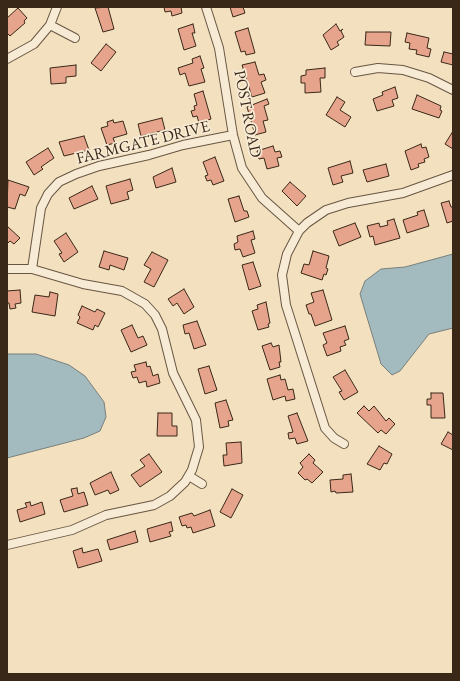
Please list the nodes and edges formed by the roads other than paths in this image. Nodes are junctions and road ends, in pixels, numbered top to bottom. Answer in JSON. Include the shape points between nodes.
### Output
{"nodes":[{"id":1,"x":57,"y":7,"type":"edge"},
{"id":2,"x":206,"y":7,"type":"edge"},
{"id":3,"x":50,"y":24,"type":"junction"},
{"id":4,"x":75,"y":38,"type":"dead end"},
{"id":5,"x":7,"y":59,"type":"edge"},
{"id":6,"x":355,"y":72,"type":"dead end"},
{"id":7,"x":453,"y":90,"type":"edge"},
{"id":8,"x":233,"y":134,"type":"junction"},
{"id":9,"x":453,"y":175,"type":"edge"},
{"id":10,"x":299,"y":231,"type":"junction"},
{"id":11,"x":7,"y":269,"type":"edge"},
{"id":12,"x":32,"y":269,"type":"junction"},
{"id":13,"x":344,"y":444,"type":"dead end"},
{"id":14,"x":189,"y":476,"type":"junction"},
{"id":15,"x":202,"y":484,"type":"dead end"},
{"id":16,"x":7,"y":544,"type":"edge"}],
"edges":[{"from":1,"to":3,"type":"street"},
{"from":2,"to":8,"type":"street","name":"POST ROAD","via":[[219,48]]},
{"from":3,"to":4,"type":"street"},
{"from":3,"to":5,"type":"street","via":[[34,44]]},
{"from":6,"to":7,"type":"street","via":[[378,68],[403,70],[429,78]]},
{"from":8,"to":10,"type":"street","name":"POST ROAD","via":[[239,160],[252,185],[270,206]]},
{"from":8,"to":12,"type":"street","name":"FARMGATE DRIVE","via":[[99,166],[59,182],[48,194],[41,208]]},
{"from":9,"to":10,"type":"street","via":[[403,193],[337,206],[320,213]]},
{"from":10,"to":13,"type":"street","via":[[283,265],[284,294],[325,428]]},
{"from":11,"to":12,"type":"street"},
{"from":12,"to":14,"type":"street","via":[[83,284],[122,291],[140,300],[155,315],[165,336],[173,373],[196,420],[197,457]]},
{"from":14,"to":15,"type":"street"},
{"from":14,"to":16,"type":"street","via":[[170,496],[154,505],[106,515],[72,530]]}]}
